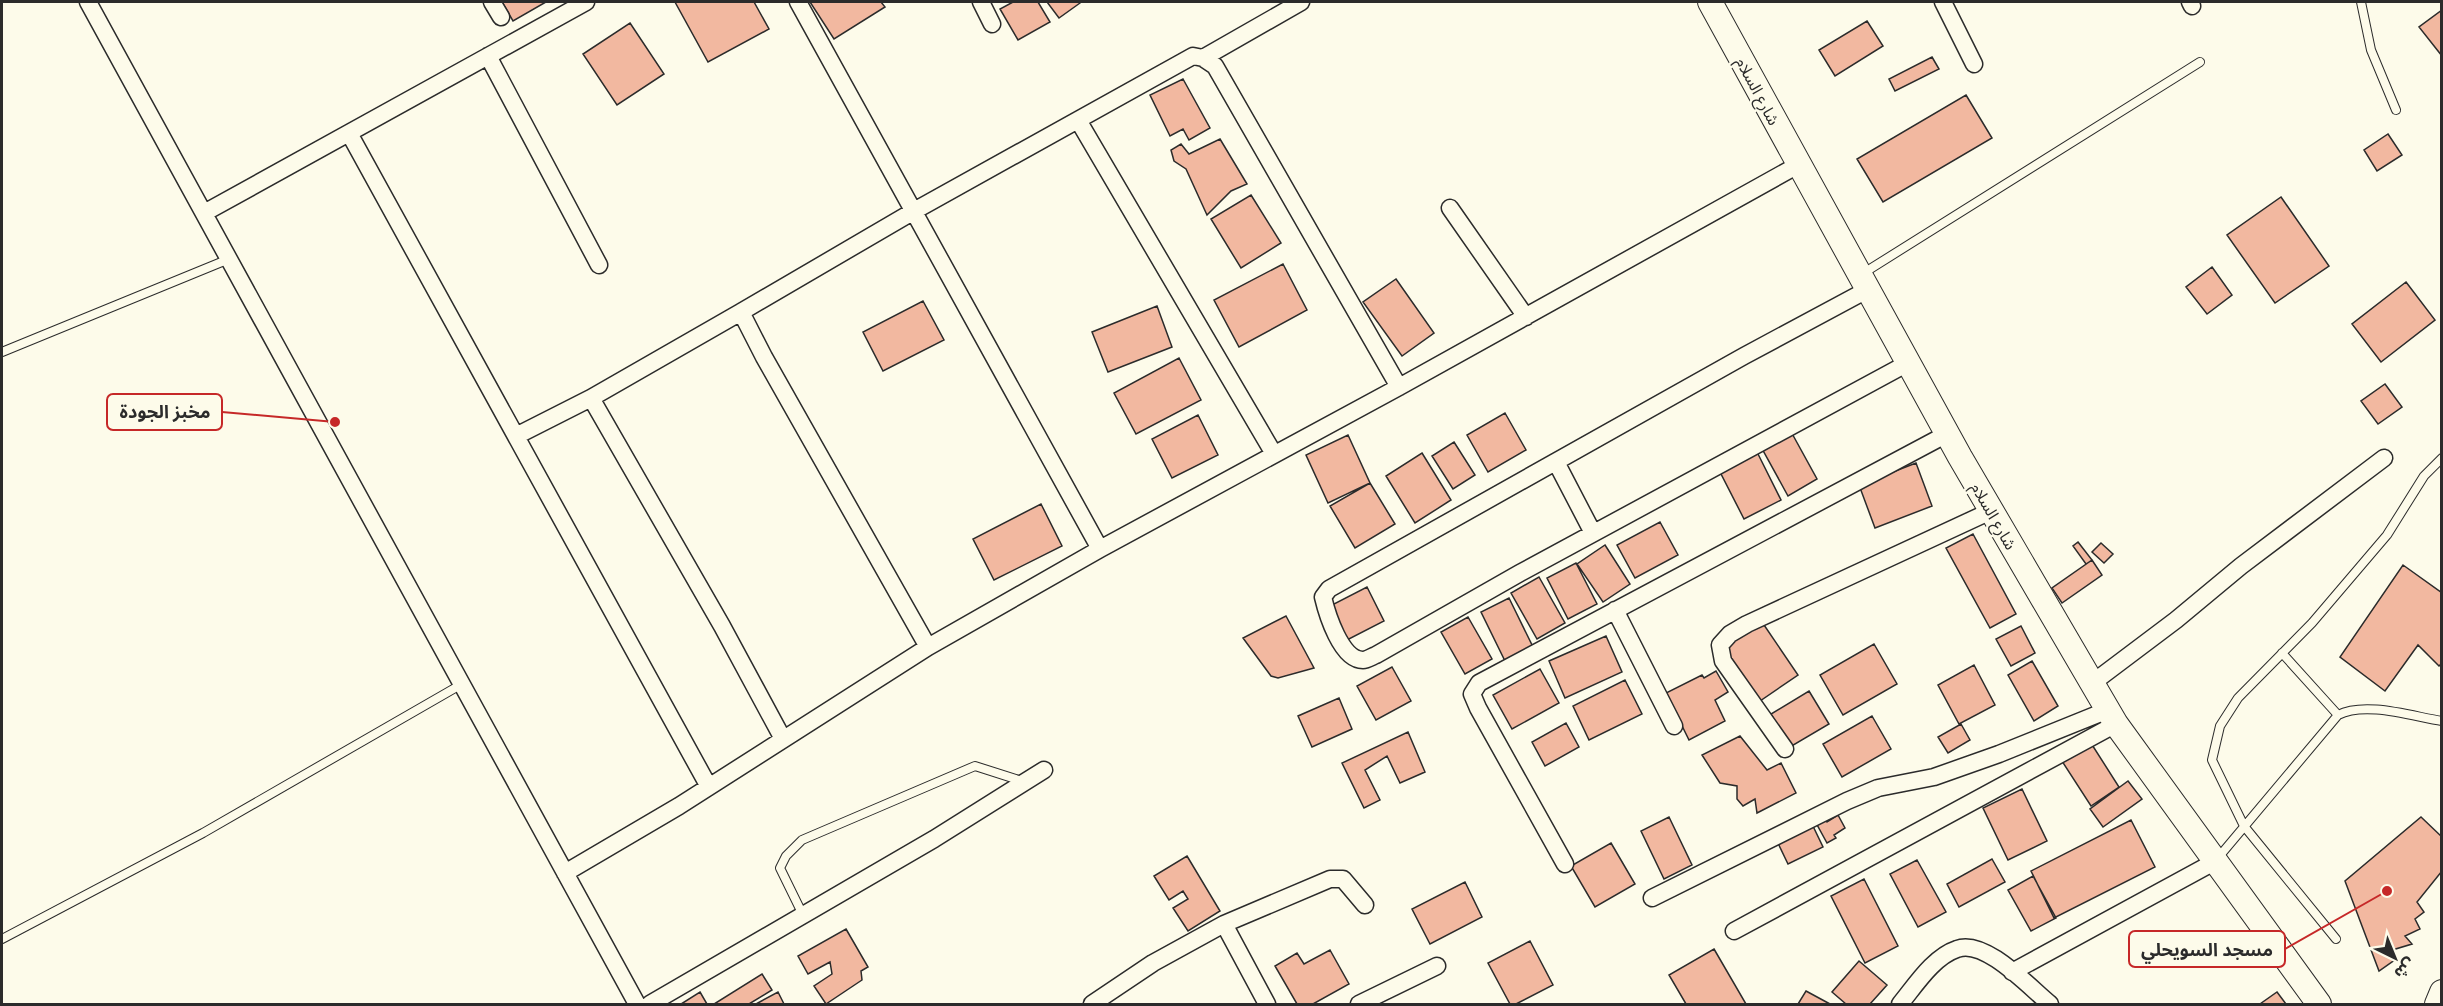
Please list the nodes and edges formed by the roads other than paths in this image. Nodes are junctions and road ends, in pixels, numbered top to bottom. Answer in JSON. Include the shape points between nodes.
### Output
{"nodes":[{"id":1,"x":88,"y":2,"type":"edge"},
{"id":2,"x":492,"y":2,"type":"edge"},
{"id":3,"x":586,"y":2,"type":"edge"},
{"id":4,"x":798,"y":2,"type":"edge"},
{"id":5,"x":981,"y":2,"type":"edge"},
{"id":6,"x":1301,"y":2,"type":"edge"},
{"id":7,"x":1710,"y":2,"type":"edge"},
{"id":8,"x":1943,"y":2,"type":"edge"},
{"id":9,"x":2361,"y":2,"type":"edge"},
{"id":10,"x":501,"y":17,"type":"dead end"},
{"id":11,"x":992,"y":24,"type":"dead end"},
{"id":12,"x":488,"y":56,"type":"junction"},
{"id":13,"x":1203,"y":57,"type":"junction"},
{"id":14,"x":2200,"y":62,"type":"dead end"},
{"id":15,"x":1974,"y":64,"type":"dead end"},
{"id":16,"x":2396,"y":110,"type":"dead end"},
{"id":17,"x":1078,"y":120,"type":"junction"},
{"id":18,"x":349,"y":133,"type":"junction"},
{"id":19,"x":1798,"y":165,"type":"junction"},
{"id":20,"x":1450,"y":208,"type":"dead end"},
{"id":21,"x":914,"y":211,"type":"junction"},
{"id":22,"x":204,"y":213,"type":"junction"},
{"id":23,"x":229,"y":259,"type":"junction"},
{"id":24,"x":599,"y":266,"type":"dead end"},
{"id":25,"x":1863,"y":283,"type":"junction"},
{"id":26,"x":741,"y":312,"type":"junction"},
{"id":27,"x":1526,"y":317,"type":"junction"},
{"id":28,"x":2,"y":352,"type":"edge"},
{"id":29,"x":1908,"y":363,"type":"junction"},
{"id":30,"x":1399,"y":387,"type":"junction"},
{"id":31,"x":591,"y":398,"type":"junction"},
{"id":32,"x":1947,"y":434,"type":"junction"},
{"id":33,"x":516,"y":436,"type":"junction"},
{"id":34,"x":1274,"y":454,"type":"junction"},
{"id":35,"x":2384,"y":458,"type":"dead end"},
{"id":36,"x":2442,"y":458,"type":"edge"},
{"id":37,"x":1556,"y":462,"type":"junction"},
{"id":38,"x":1991,"y":511,"type":"junction"},
{"id":39,"x":1593,"y":534,"type":"junction"},
{"id":40,"x":1100,"y":549,"type":"junction"},
{"id":41,"x":1615,"y":610,"type":"junction"},
{"id":42,"x":928,"y":647,"type":"junction"},
{"id":43,"x":2282,"y":653,"type":"junction"},
{"id":44,"x":462,"y":684,"type":"junction"},
{"id":45,"x":2091,"y":684,"type":"junction"},
{"id":46,"x":2338,"y":715,"type":"junction"},
{"id":47,"x":2112,"y":717,"type":"junction"},
{"id":48,"x":2442,"y":721,"type":"edge"},
{"id":49,"x":1674,"y":726,"type":"dead end"},
{"id":50,"x":783,"y":740,"type":"junction"},
{"id":51,"x":1785,"y":749,"type":"dead end"},
{"id":52,"x":1044,"y":770,"type":"dead end"},
{"id":53,"x":1025,"y":782,"type":"junction"},
{"id":54,"x":709,"y":787,"type":"junction"},
{"id":55,"x":2244,"y":826,"type":"junction"},
{"id":56,"x":2216,"y":861,"type":"junction"},
{"id":57,"x":1565,"y":864,"type":"dead end"},
{"id":58,"x":565,"y":873,"type":"junction"},
{"id":59,"x":1652,"y":898,"type":"dead end"},
{"id":60,"x":1365,"y":905,"type":"dead end"},
{"id":61,"x":803,"y":915,"type":"junction"},
{"id":62,"x":1224,"y":924,"type":"junction"},
{"id":63,"x":1734,"y":932,"type":"dead end"},
{"id":64,"x":2,"y":939,"type":"edge"},
{"id":65,"x":2336,"y":939,"type":"dead end"},
{"id":66,"x":1437,"y":966,"type":"dead end"},
{"id":67,"x":2012,"y":972,"type":"junction"},
{"id":68,"x":2442,"y":992,"type":"edge"},
{"id":69,"x":637,"y":1005,"type":"edge"},
{"id":70,"x":650,"y":1005,"type":"edge"},
{"id":71,"x":1092,"y":1005,"type":"edge"},
{"id":72,"x":1267,"y":1005,"type":"edge"},
{"id":73,"x":1359,"y":1005,"type":"edge"},
{"id":74,"x":1900,"y":1005,"type":"edge"},
{"id":75,"x":2050,"y":1005,"type":"edge"},
{"id":76,"x":2319,"y":1005,"type":"edge"},
{"id":77,"x":2437,"y":1005,"type":"edge"}],
"edges":[{"from":1,"to":22,"type":"street"},
{"from":2,"to":10,"type":"street"},
{"from":3,"to":12,"type":"street"},
{"from":4,"to":21,"type":"street"},
{"from":5,"to":11,"type":"street"},
{"from":6,"to":13,"type":"street"},
{"from":7,"to":19,"type":"main road","name":"شارع السلام"},
{"from":8,"to":15,"type":"street"},
{"from":9,"to":16,"type":"lane","via":[[2371,50]]},
{"from":12,"to":18,"type":"street"},
{"from":12,"to":24,"type":"street"},
{"from":13,"to":17,"type":"street","via":[[1193,56]]},
{"from":13,"to":30,"type":"street","via":[[1215,66]]},
{"from":14,"to":25,"type":"lane"},
{"from":17,"to":21,"type":"street"},
{"from":17,"to":34,"type":"street"},
{"from":18,"to":22,"type":"street"},
{"from":18,"to":33,"type":"street"},
{"from":19,"to":25,"type":"main road","name":"شارع السلام"},
{"from":19,"to":27,"type":"street"},
{"from":20,"to":27,"type":"street"},
{"from":21,"to":26,"type":"street"},
{"from":21,"to":40,"type":"street"},
{"from":22,"to":23,"type":"street"},
{"from":23,"to":28,"type":"lane"},
{"from":23,"to":44,"type":"street"},
{"from":25,"to":29,"type":"main road","name":"شارع السلام"},
{"from":25,"to":37,"type":"street","via":[[1744,356]]},
{"from":26,"to":31,"type":"street"},
{"from":26,"to":42,"type":"street"},
{"from":27,"to":30,"type":"street"},
{"from":29,"to":32,"type":"main road","name":"شارع السلام"},
{"from":29,"to":39,"type":"street"},
{"from":30,"to":34,"type":"street"},
{"from":31,"to":33,"type":"street"},
{"from":31,"to":50,"type":"street"},
{"from":32,"to":38,"type":"main road","name":"شارع السلام"},
{"from":32,"to":41,"type":"street"},
{"from":33,"to":54,"type":"street"},
{"from":34,"to":40,"type":"street"},
{"from":35,"to":45,"type":"street"},
{"from":36,"to":43,"type":"lane","via":[[2424,476],[2387,535]]},
{"from":37,"to":39,"type":"street"},
{"from":37,"to":39,"type":"street","via":[[1329,589],[1323,597],[1342,646],[1349,655],[1362,660],[1377,655]]},
{"from":38,"to":45,"type":"main road","name":"شارع السلام"},
{"from":38,"to":51,"type":"street","via":[[1747,624],[1720,645],[1724,661]]},
{"from":40,"to":42,"type":"street"},
{"from":41,"to":49,"type":"street"},
{"from":41,"to":57,"type":"street","via":[[1479,683],[1472,694]]},
{"from":42,"to":50,"type":"street"},
{"from":43,"to":46,"type":"lane"},
{"from":43,"to":55,"type":"lane","via":[[2238,698],[2220,726],[2212,760]]},
{"from":44,"to":58,"type":"street"},
{"from":44,"to":64,"type":"lane","via":[[203,833]]},
{"from":45,"to":47,"type":"main road","name":"شارع السلام"},
{"from":46,"to":48,"type":"lane","via":[[2349,709],[2367,709]]},
{"from":46,"to":55,"type":"lane"},
{"from":47,"to":56,"type":"main road","name":"شارع السلام"},
{"from":47,"to":59,"type":"street","via":[[1847,801]]},
{"from":47,"to":63,"type":"street"},
{"from":50,"to":54,"type":"street"},
{"from":52,"to":53,"type":"street"},
{"from":53,"to":61,"type":"street"},
{"from":53,"to":61,"type":"lane","via":[[975,766],[802,840],[780,868]]},
{"from":54,"to":58,"type":"street"},
{"from":55,"to":56,"type":"lane"},
{"from":55,"to":65,"type":"lane"},
{"from":56,"to":67,"type":"street"},
{"from":56,"to":76,"type":"main road","name":"شارع السلام"},
{"from":58,"to":69,"type":"street"},
{"from":60,"to":62,"type":"street","via":[[1343,879],[1330,879]]},
{"from":61,"to":70,"type":"street"},
{"from":62,"to":71,"type":"street","via":[[1153,963]]},
{"from":62,"to":72,"type":"street"},
{"from":66,"to":73,"type":"street"},
{"from":67,"to":74,"type":"street","via":[[1981,951],[1957,949],[1927,972]]},
{"from":67,"to":75,"type":"street"},
{"from":68,"to":77,"type":"main road"}]}
